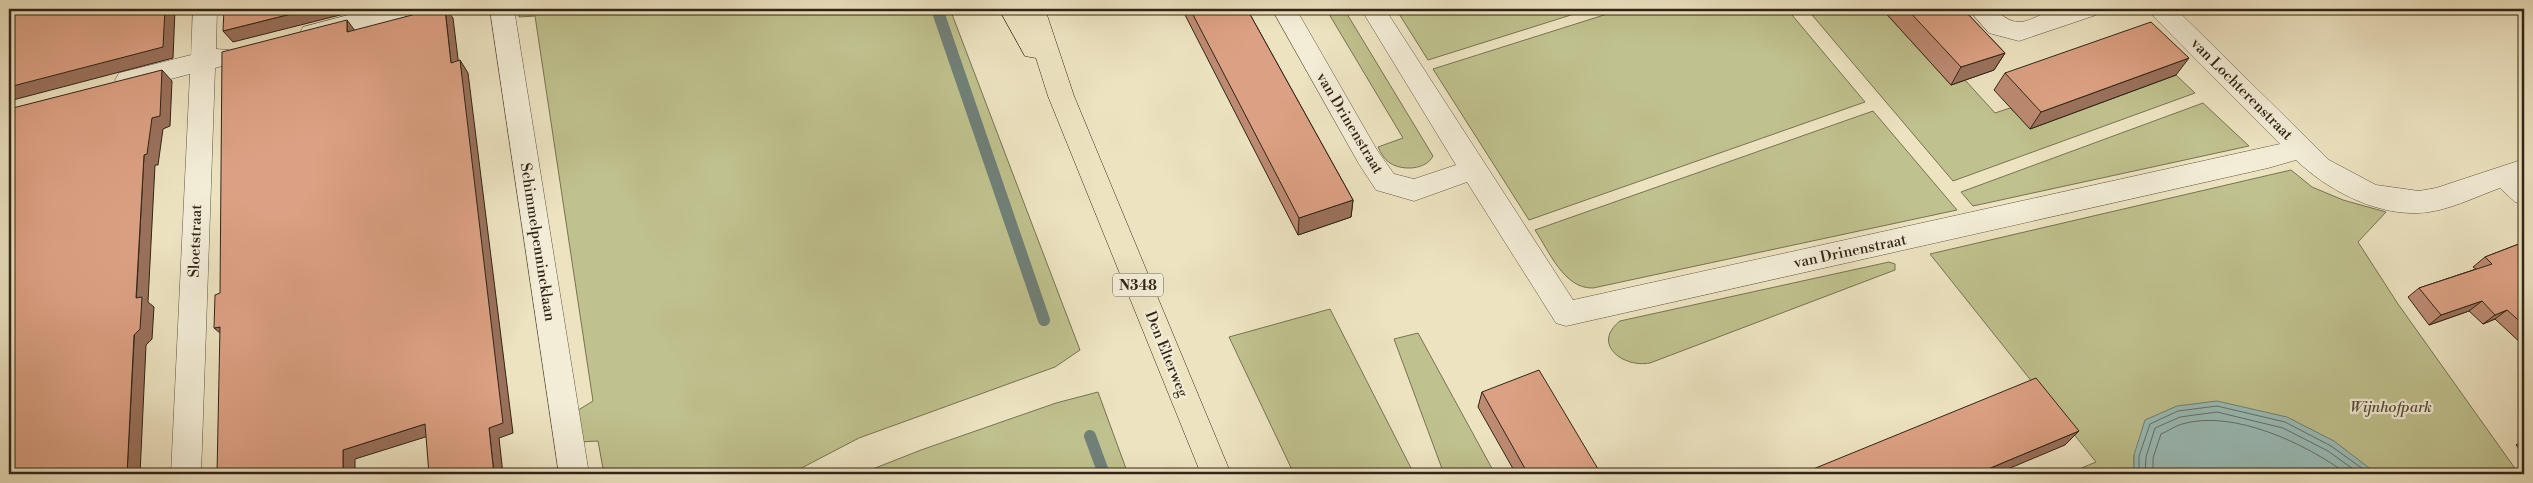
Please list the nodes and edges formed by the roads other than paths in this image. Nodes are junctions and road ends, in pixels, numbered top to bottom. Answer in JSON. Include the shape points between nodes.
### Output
{"nodes":[{"id":1,"x":205,"y":9,"type":"edge"},
{"id":2,"x":405,"y":9,"type":"edge"},
{"id":3,"x":502,"y":9,"type":"edge"},
{"id":4,"x":1011,"y":9,"type":"edge"},
{"id":5,"x":1033,"y":9,"type":"edge"},
{"id":6,"x":1284,"y":9,"type":"edge"},
{"id":7,"x":1373,"y":9,"type":"edge"},
{"id":8,"x":1980,"y":9,"type":"edge"},
{"id":9,"x":2161,"y":9,"type":"edge"},
{"id":10,"x":2076,"y":10,"type":"edge"},
{"id":11,"x":289,"y":39,"type":"edge"},
{"id":12,"x":241,"y":51,"type":"edge"},
{"id":13,"x":202,"y":61,"type":"junction"},
{"id":14,"x":105,"y":86,"type":"edge"},
{"id":15,"x":1061,"y":96,"type":"junction"},
{"id":16,"x":2301,"y":148,"type":"junction"},
{"id":17,"x":1474,"y":169,"type":"junction"},
{"id":18,"x":2514,"y":172,"type":"edge"},
{"id":19,"x":2524,"y":194,"type":"edge"},
{"id":20,"x":186,"y":474,"type":"edge"},
{"id":21,"x":574,"y":474,"type":"edge"},
{"id":22,"x":1216,"y":474,"type":"edge"}],
"edges":[{"from":1,"to":13,"type":"street","name":"Sloetstraat"},
{"from":2,"to":11,"type":"street"},
{"from":3,"to":21,"type":"street","name":"Schimmelpennincklaan"},
{"from":4,"to":15,"type":"main road","name":"Den Elterweg","number":"N348"},
{"from":5,"to":15,"type":"main road","name":"Den Elterweg","number":"N348"},
{"from":6,"to":17,"type":"street","name":"van Drinenstraat","via":[[1368,157],[1386,182],[1414,190]]},
{"from":7,"to":17,"type":"street","name":"van Drinenstraat"},
{"from":8,"to":10,"type":"street","via":[[1998,27],[2019,32]]},
{"from":9,"to":16,"type":"street","name":"van Lochterenstraat"},
{"from":12,"to":13,"type":"street"},
{"from":13,"to":14,"type":"street"},
{"from":13,"to":20,"type":"street","name":"Sloetstraat"},
{"from":15,"to":22,"type":"main road","name":"Den Elterweg","number":"N348"},
{"from":16,"to":17,"type":"street","name":"van Drinenstraat","via":[[1566,314]]},
{"from":16,"to":18,"type":"street","name":"van Lochterenstraat","via":[[2320,167],[2348,184],[2367,193],[2399,201],[2437,199]]},
{"from":18,"to":19,"type":"street"}]}
